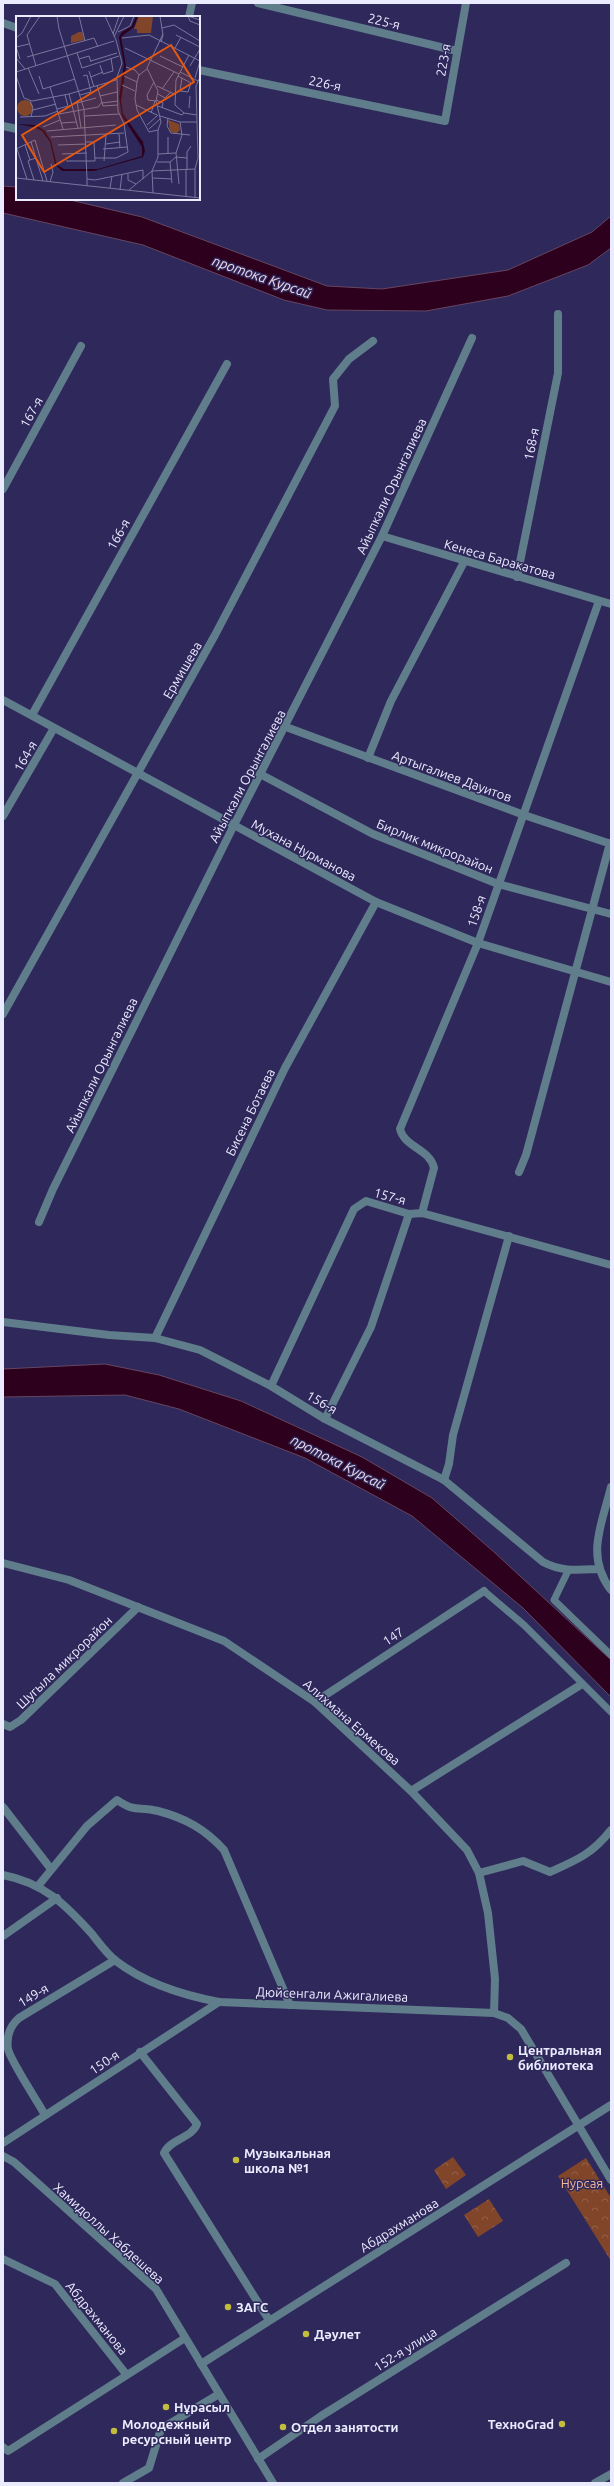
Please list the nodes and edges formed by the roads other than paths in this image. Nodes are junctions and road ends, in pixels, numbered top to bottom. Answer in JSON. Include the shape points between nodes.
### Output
{"nodes":[{"id":1,"x":192,"y":3,"type":"edge"},
{"id":2,"x":258,"y":3,"type":"edge"},
{"id":3,"x":466,"y":3,"type":"edge"},
{"id":4,"x":189,"y":16,"type":"edge"},
{"id":5,"x":3,"y":23,"type":"edge"},
{"id":6,"x":16,"y":28,"type":"edge"},
{"id":7,"x":457,"y":51,"type":"junction"},
{"id":8,"x":200,"y":70,"type":"edge"},
{"id":9,"x":445,"y":121,"type":"joint"},
{"id":10,"x":3,"y":126,"type":"edge"},
{"id":11,"x":16,"y":129,"type":"edge"},
{"id":12,"x":558,"y":314,"type":"dead end"},
{"id":13,"x":472,"y":338,"type":"dead end"},
{"id":14,"x":372,"y":341,"type":"dead end"},
{"id":15,"x":81,"y":346,"type":"dead end"},
{"id":16,"x":227,"y":364,"type":"dead end"},
{"id":17,"x":3,"y":489,"type":"edge"},
{"id":18,"x":382,"y":536,"type":"junction"},
{"id":19,"x":464,"y":562,"type":"junction"},
{"id":20,"x":517,"y":577,"type":"junction"},
{"id":21,"x":599,"y":601,"type":"junction"},
{"id":22,"x":611,"y":604,"type":"edge"},
{"id":23,"x":3,"y":700,"type":"edge"},
{"id":24,"x":32,"y":715,"type":"junction"},
{"id":25,"x":286,"y":727,"type":"junction"},
{"id":26,"x":54,"y":728,"type":"junction"},
{"id":27,"x":368,"y":758,"type":"junction"},
{"id":28,"x":137,"y":772,"type":"junction"},
{"id":29,"x":260,"y":774,"type":"junction"},
{"id":30,"x":524,"y":815,"type":"junction"},
{"id":31,"x":3,"y":816,"type":"edge"},
{"id":32,"x":234,"y":825,"type":"junction"},
{"id":33,"x":610,"y":844,"type":"edge"},
{"id":34,"x":498,"y":884,"type":"junction"},
{"id":35,"x":376,"y":902,"type":"junction"},
{"id":36,"x":591,"y":910,"type":"junction"},
{"id":37,"x":611,"y":914,"type":"edge"},
{"id":38,"x":478,"y":943,"type":"junction"},
{"id":39,"x":575,"y":972,"type":"junction"},
{"id":40,"x":611,"y":982,"type":"edge"},
{"id":41,"x":3,"y":1014,"type":"edge"},
{"id":42,"x":519,"y":1172,"type":"dead end"},
{"id":43,"x":422,"y":1213,"type":"junction"},
{"id":44,"x":409,"y":1214,"type":"junction"},
{"id":45,"x":39,"y":1222,"type":"dead end"},
{"id":46,"x":509,"y":1236,"type":"junction"},
{"id":47,"x":611,"y":1265,"type":"edge"},
{"id":48,"x":3,"y":1322,"type":"edge"},
{"id":49,"x":155,"y":1338,"type":"junction"},
{"id":50,"x":271,"y":1386,"type":"junction"},
{"id":51,"x":325,"y":1419,"type":"junction"},
{"id":52,"x":444,"y":1480,"type":"junction"},
{"id":53,"x":611,"y":1487,"type":"edge"},
{"id":54,"x":3,"y":1563,"type":"edge"},
{"id":55,"x":598,"y":1569,"type":"junction"},
{"id":56,"x":568,"y":1571,"type":"junction"},
{"id":57,"x":611,"y":1590,"type":"edge"},
{"id":58,"x":484,"y":1591,"type":"joint"},
{"id":59,"x":138,"y":1607,"type":"junction"},
{"id":60,"x":611,"y":1655,"type":"edge"},
{"id":61,"x":582,"y":1684,"type":"junction"},
{"id":62,"x":315,"y":1702,"type":"junction"},
{"id":63,"x":611,"y":1712,"type":"edge"},
{"id":64,"x":3,"y":1724,"type":"edge"},
{"id":65,"x":411,"y":1791,"type":"junction"},
{"id":66,"x":3,"y":1807,"type":"edge"},
{"id":67,"x":611,"y":1830,"type":"edge"},
{"id":68,"x":51,"y":1869,"type":"junction"},
{"id":69,"x":479,"y":1873,"type":"junction"},
{"id":70,"x":3,"y":1875,"type":"edge"},
{"id":71,"x":38,"y":1886,"type":"junction"},
{"id":72,"x":57,"y":1898,"type":"junction"},
{"id":73,"x":3,"y":1936,"type":"edge"},
{"id":74,"x":115,"y":1960,"type":"junction"},
{"id":75,"x":219,"y":2002,"type":"junction"},
{"id":76,"x":290,"y":2005,"type":"junction"},
{"id":77,"x":494,"y":2012,"type":"junction"},
{"id":78,"x":140,"y":2052,"type":"junction"},
{"id":79,"x":611,"y":2105,"type":"edge"},
{"id":80,"x":45,"y":2115,"type":"junction"},
{"id":81,"x":578,"y":2126,"type":"junction"},
{"id":82,"x":3,"y":2143,"type":"edge"},
{"id":83,"x":3,"y":2156,"type":"edge"},
{"id":84,"x":611,"y":2180,"type":"edge"},
{"id":85,"x":3,"y":2260,"type":"edge"},
{"id":86,"x":566,"y":2263,"type":"dead end"},
{"id":87,"x":269,"y":2320,"type":"junction"},
{"id":88,"x":185,"y":2338,"type":"junction"},
{"id":89,"x":201,"y":2364,"type":"junction"},
{"id":90,"x":126,"y":2374,"type":"junction"},
{"id":91,"x":219,"y":2394,"type":"junction"},
{"id":92,"x":3,"y":2447,"type":"edge"},
{"id":93,"x":258,"y":2459,"type":"junction"},
{"id":94,"x":611,"y":2474,"type":"edge"},
{"id":95,"x":123,"y":2483,"type":"edge"},
{"id":96,"x":274,"y":2483,"type":"edge"},
{"id":97,"x":595,"y":2483,"type":"edge"}],
"edges":[{"from":1,"to":4,"type":"street"},
{"from":2,"to":7,"type":"street","name":"225-я"},
{"from":3,"to":7,"type":"street","name":"223-я"},
{"from":5,"to":6,"type":"street"},
{"from":7,"to":9,"type":"street","name":"223-я"},
{"from":8,"to":9,"type":"street","name":"226-я"},
{"from":10,"to":11,"type":"street"},
{"from":12,"to":20,"type":"street","name":"168-я","via":[[558,373]]},
{"from":13,"to":18,"type":"street","name":"Айыпкали Орынгалиева"},
{"from":14,"to":28,"type":"street","name":"Ермишева","via":[[349,359],[333,379],[335,406],[215,635]]},
{"from":15,"to":17,"type":"street","name":"167-я"},
{"from":16,"to":24,"type":"street","name":"166-я"},
{"from":18,"to":19,"type":"street","name":"Кенеса Баракатова"},
{"from":18,"to":25,"type":"street","name":"Айыпкали Орынгалиева"},
{"from":19,"to":20,"type":"street","name":"Кенеса Баракатова"},
{"from":19,"to":27,"type":"street","via":[[391,701]]},
{"from":20,"to":21,"type":"street","name":"Кенеса Баракатова"},
{"from":21,"to":22,"type":"street","name":"Кенеса Баракатова"},
{"from":21,"to":30,"type":"street","name":"158-я"},
{"from":23,"to":24,"type":"street","name":"Мухана Нурманова"},
{"from":24,"to":26,"type":"street","name":"Мухана Нурманова"},
{"from":25,"to":27,"type":"street","name":"Артыгалиев Дауитов"},
{"from":25,"to":29,"type":"street","name":"Айыпкали Орынгалиева"},
{"from":26,"to":28,"type":"street","name":"Мухана Нурманова"},
{"from":26,"to":31,"type":"street","name":"164-я"},
{"from":27,"to":30,"type":"street","name":"Артыгалиев Дауитов"},
{"from":28,"to":32,"type":"street","name":"Мухана Нурманова"},
{"from":28,"to":41,"type":"street","name":"Ермишева"},
{"from":29,"to":32,"type":"street","name":"Айыпкали Орынгалиева"},
{"from":29,"to":34,"type":"street","name":"Бирлик микрорайон","via":[[373,834]]},
{"from":30,"to":33,"type":"street","name":"Артыгалиев Дауитов"},
{"from":30,"to":34,"type":"street","name":"158-я"},
{"from":32,"to":35,"type":"street","name":"Мухана Нурманова"},
{"from":32,"to":45,"type":"street","name":"Айыпкали Орынгалиева"},
{"from":33,"to":36,"type":"street"},
{"from":34,"to":36,"type":"street","name":"Бирлик микрорайон"},
{"from":34,"to":38,"type":"street","name":"158-я"},
{"from":35,"to":38,"type":"street","name":"Мухана Нурманова"},
{"from":35,"to":49,"type":"street","name":"Бисена Ботаева","via":[[285,1068]]},
{"from":36,"to":37,"type":"street","name":"Бирлик микрорайон"},
{"from":36,"to":39,"type":"street"},
{"from":38,"to":39,"type":"street","name":"Мухана Нурманова"},
{"from":38,"to":43,"type":"street","name":"158-я","via":[[400,1129],[404,1138],[432,1161],[434,1168]]},
{"from":39,"to":40,"type":"street","name":"Мухана Нурманова"},
{"from":39,"to":42,"type":"street","via":[[526,1155]]},
{"from":43,"to":44,"type":"street","name":"157-я"},
{"from":43,"to":46,"type":"street","name":"157-я"},
{"from":44,"to":50,"type":"street","name":"157-я","via":[[366,1201],[354,1209]]},
{"from":44,"to":51,"type":"street","via":[[371,1327]]},
{"from":46,"to":47,"type":"street","name":"157-я"},
{"from":46,"to":52,"type":"street","via":[[453,1435]]},
{"from":48,"to":49,"type":"street","name":"156-я"},
{"from":49,"to":50,"type":"street","name":"156-я","via":[[200,1350]]},
{"from":50,"to":51,"type":"street","name":"156-я"},
{"from":51,"to":52,"type":"street","name":"156-я"},
{"from":52,"to":56,"type":"street","name":"156-я","via":[[543,1562],[556,1569]]},
{"from":53,"to":55,"type":"street","via":[[596,1547]]},
{"from":54,"to":59,"type":"street","name":"Алихмана Ермекова","via":[[69,1580]]},
{"from":55,"to":56,"type":"street","name":"156-я"},
{"from":55,"to":57,"type":"street"},
{"from":56,"to":60,"type":"street","via":[[554,1600]]},
{"from":58,"to":61,"type":"street","via":[[524,1626]]},
{"from":58,"to":62,"type":"street","name":"147"},
{"from":59,"to":62,"type":"street","name":"Алихмана Ермекова","via":[[224,1641]]},
{"from":59,"to":64,"type":"street","name":"Шугыла микрорайон","via":[[21,1720],[10,1726]]},
{"from":61,"to":63,"type":"street"},
{"from":61,"to":65,"type":"street"},
{"from":62,"to":65,"type":"street","name":"Алихмана Ермекова"},
{"from":65,"to":69,"type":"street","name":"Алихмана Ермекова","via":[[467,1850]]},
{"from":66,"to":68,"type":"street"},
{"from":67,"to":69,"type":"street","via":[[597,1848],[576,1861],[550,1872],[523,1861]]},
{"from":68,"to":71,"type":"street"},
{"from":68,"to":76,"type":"street","via":[[87,1826],[117,1800],[130,1808],[183,1818],[202,1829],[224,1850]]},
{"from":69,"to":77,"type":"street","name":"Алихмана Ермекова","via":[[488,1913],[494,1964]]},
{"from":70,"to":71,"type":"street","name":"Дюйсенгали Ажигалиева"},
{"from":71,"to":72,"type":"street","name":"Дюйсенгали Ажигалиева"},
{"from":72,"to":73,"type":"street"},
{"from":72,"to":74,"type":"street","name":"Дюйсенгали Ажигалиева"},
{"from":74,"to":75,"type":"street","name":"Дюйсенгали Ажигалиева","via":[[146,1981],[194,1998]]},
{"from":74,"to":80,"type":"street","name":"149-я","via":[[12,2024],[8,2050]]},
{"from":75,"to":76,"type":"street","name":"Дюйсенгали Ажигалиева"},
{"from":75,"to":78,"type":"street","name":"150-я"},
{"from":76,"to":77,"type":"street","name":"Дюйсенгали Ажигалиева"},
{"from":77,"to":81,"type":"street","name":"Дюйсенгали Ажигалиева","via":[[508,2018],[521,2029]]},
{"from":78,"to":80,"type":"street","name":"150-я"},
{"from":78,"to":87,"type":"street","via":[[198,2124],[196,2129],[171,2144],[164,2153]]},
{"from":79,"to":81,"type":"street","name":"Абдрахманова"},
{"from":80,"to":82,"type":"street","name":"150-я"},
{"from":81,"to":84,"type":"street","name":"Дюйсенгали Ажигалиева"},
{"from":81,"to":87,"type":"street","name":"Абдрахманова"},
{"from":83,"to":88,"type":"street","name":"Хамидоллы Хабдешева","via":[[14,2162],[156,2289]]},
{"from":85,"to":90,"type":"street","name":"Абдрахманова","via":[[55,2284]]},
{"from":86,"to":93,"type":"street","name":"152-я улица","via":[[321,2416]]},
{"from":87,"to":89,"type":"street","name":"Абдрахманова"},
{"from":88,"to":89,"type":"street","name":"Хамидоллы Хабдешева"},
{"from":88,"to":90,"type":"street","name":"Абдрахманова"},
{"from":89,"to":91,"type":"street","name":"Хамидоллы Хабдешева"},
{"from":90,"to":92,"type":"street","name":"Абдрахманова","via":[[8,2452]]},
{"from":91,"to":93,"type":"street","name":"Хамидоллы Хабдешева"},
{"from":91,"to":95,"type":"street","via":[[161,2429],[149,2468]]},
{"from":93,"to":96,"type":"street","name":"Хамидоллы Хабдешева"},
{"from":94,"to":97,"type":"street"}]}
